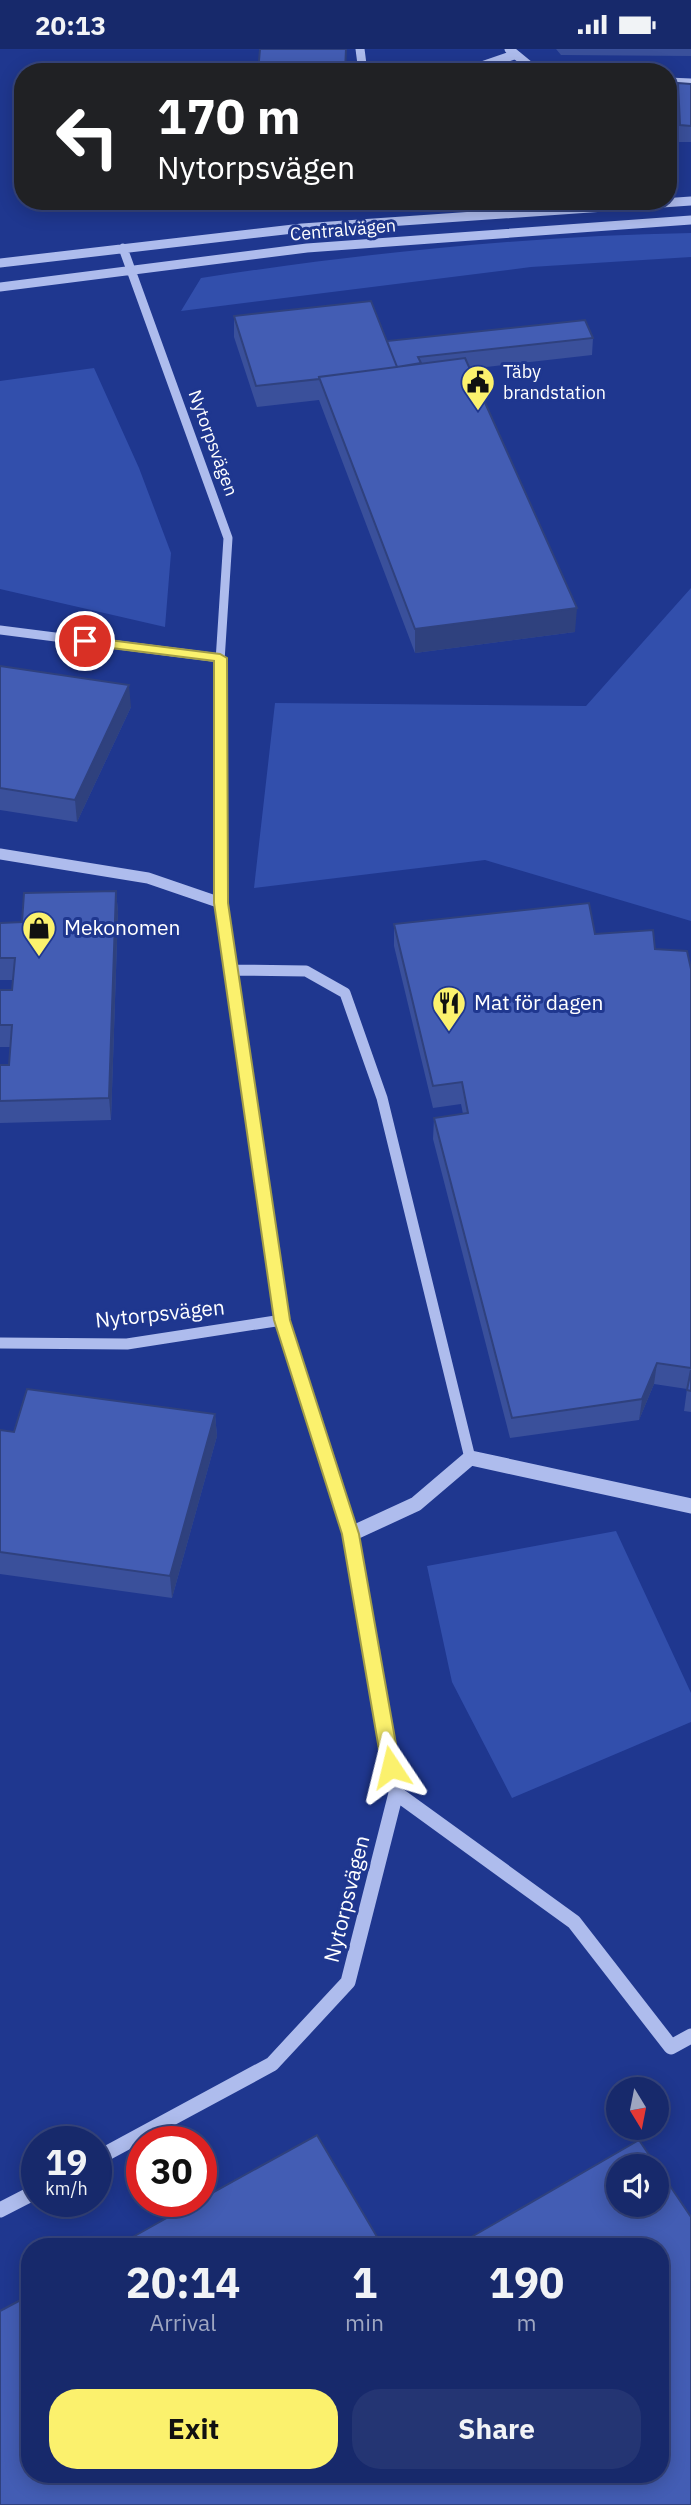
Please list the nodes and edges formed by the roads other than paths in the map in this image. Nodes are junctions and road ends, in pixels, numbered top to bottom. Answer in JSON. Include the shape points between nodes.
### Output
{"nodes":[{"id":1,"x":511,"y":52,"type":"edge"},
{"id":2,"x":485,"y":63,"type":"edge"},
{"id":3,"x":525,"y":63,"type":"edge"},
{"id":4,"x":561,"y":210,"type":"edge"},
{"id":5,"x":691,"y":220,"type":"edge"},
{"id":6,"x":123,"y":248,"type":"junction"},
{"id":7,"x":0,"y":263,"type":"edge"},
{"id":8,"x":131,"y":270,"type":"junction"},
{"id":9,"x":0,"y":287,"type":"edge"},
{"id":10,"x":0,"y":630,"type":"edge"},
{"id":11,"x":220,"y":658,"type":"junction"},
{"id":12,"x":0,"y":854,"type":"edge"},
{"id":13,"x":221,"y":903,"type":"junction"},
{"id":14,"x":230,"y":970,"type":"junction"},
{"id":15,"x":282,"y":1320,"type":"junction"},
{"id":16,"x":0,"y":1343,"type":"edge"},
{"id":17,"x":470,"y":1458,"type":"junction"},
{"id":18,"x":691,"y":1506,"type":"edge"},
{"id":19,"x":351,"y":1534,"type":"junction"},
{"id":20,"x":396,"y":1793,"type":"junction"},
{"id":21,"x":691,"y":2036,"type":"edge"},
{"id":22,"x":671,"y":2047,"type":"joint"},
{"id":23,"x":112,"y":2149,"type":"edge"},
{"id":24,"x":21,"y":2199,"type":"edge"},
{"id":25,"x":0,"y":2210,"type":"edge"}],
"edges":[{"from":1,"to":2,"type":"street"},
{"from":1,"to":3,"type":"street"},
{"from":4,"to":6,"type":"street","name":"Centralvägen","via":[[302,228]]},
{"from":5,"to":8,"type":"street","name":"Centralvägen","via":[[307,248]]},
{"from":6,"to":7,"type":"street","name":"Centralvägen"},
{"from":6,"to":8,"type":"street","name":"Nytorpsvägen"},
{"from":8,"to":9,"type":"street","name":"Centralvägen"},
{"from":8,"to":11,"type":"street","name":"Nytorpsvägen","via":[[228,538]]},
{"from":10,"to":11,"type":"street"},
{"from":11,"to":13,"type":"street","name":"Nytorpsvägen"},
{"from":12,"to":13,"type":"street","via":[[148,878]]},
{"from":13,"to":14,"type":"street","name":"Nytorpsvägen"},
{"from":14,"to":15,"type":"street","name":"Nytorpsvägen"},
{"from":14,"to":17,"type":"street","via":[[306,971],[345,993],[382,1098]]},
{"from":15,"to":16,"type":"street","name":"Nytorpsvägen","via":[[127,1344]]},
{"from":15,"to":19,"type":"street","name":"Nytorpsvägen"},
{"from":17,"to":18,"type":"street"},
{"from":17,"to":19,"type":"street","via":[[416,1504]]},
{"from":19,"to":20,"type":"street","name":"Nytorpsvägen"},
{"from":20,"to":22,"type":"lane","via":[[574,1922]]},
{"from":20,"to":23,"type":"street","name":"Nytorpsvägen","via":[[348,1982],[272,2064]]},
{"from":21,"to":22,"type":"street"},
{"from":24,"to":25,"type":"street"}]}
